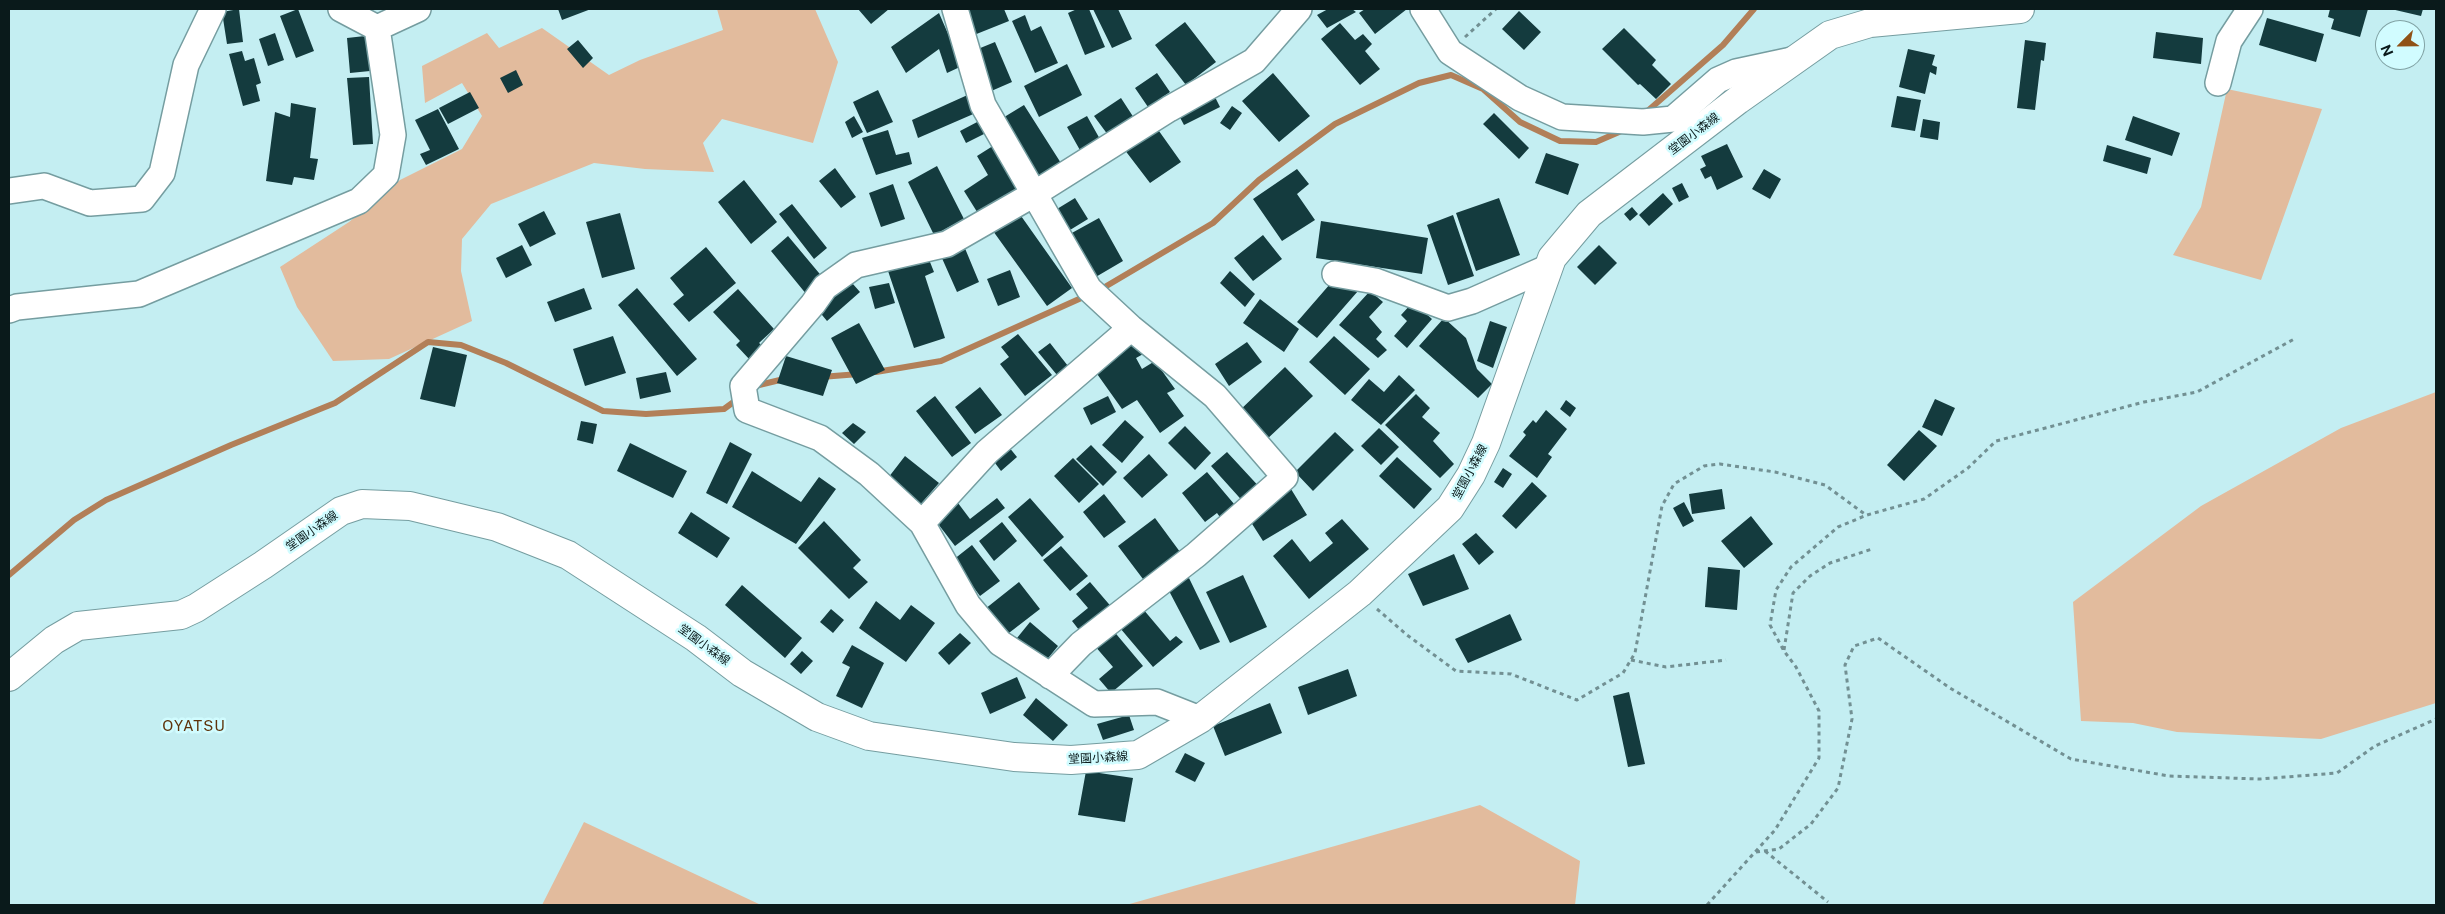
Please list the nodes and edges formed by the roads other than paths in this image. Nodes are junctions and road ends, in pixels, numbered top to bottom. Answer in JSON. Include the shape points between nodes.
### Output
{"nodes":[{"id":1,"x":213,"y":9,"type":"edge"},
{"id":2,"x":341,"y":9,"type":"edge"},
{"id":3,"x":418,"y":9,"type":"edge"},
{"id":4,"x":955,"y":9,"type":"edge"},
{"id":5,"x":1299,"y":9,"type":"edge"},
{"id":6,"x":1423,"y":9,"type":"edge"},
{"id":7,"x":2020,"y":9,"type":"edge"},
{"id":8,"x":2250,"y":9,"type":"edge"},
{"id":9,"x":377,"y":28,"type":"junction"},
{"id":10,"x":1792,"y":60,"type":"junction"},
{"id":11,"x":2218,"y":84,"type":"dead end"},
{"id":12,"x":9,"y":191,"type":"edge"},
{"id":13,"x":1034,"y":194,"type":"junction"},
{"id":14,"x":1549,"y":267,"type":"junction"},
{"id":15,"x":1335,"y":274,"type":"dead end"},
{"id":16,"x":9,"y":310,"type":"edge"},
{"id":17,"x":1131,"y":328,"type":"junction"},
{"id":18,"x":922,"y":523,"type":"junction"},
{"id":19,"x":1050,"y":676,"type":"junction"},
{"id":20,"x":9,"y":677,"type":"edge"},
{"id":21,"x":1200,"y":719,"type":"junction"}],
"edges":[{"from":1,"to":12,"type":"street","via":[[186,65],[162,174],[142,199],[90,203],[44,186]]},
{"from":2,"to":9,"type":"street"},
{"from":3,"to":9,"type":"street"},
{"from":4,"to":13,"type":"street","via":[[983,105]]},
{"from":5,"to":13,"type":"street","via":[[1254,62],[1169,109]]},
{"from":6,"to":10,"type":"street","via":[[1450,52],[1520,98],[1562,117],[1643,122],[1673,119],[1718,80],[1736,72]]},
{"from":7,"to":10,"type":"main road","name":"堂園小森線","via":[[1870,23],[1830,35]]},
{"from":8,"to":11,"type":"street","via":[[2228,41]]},
{"from":9,"to":16,"type":"street","via":[[392,135],[386,175],[359,201],[139,294],[17,306]]},
{"from":10,"to":14,"type":"main road","name":"堂園小森線","via":[[1589,214],[1552,258]]},
{"from":13,"to":17,"type":"street","via":[[1089,289]]},
{"from":13,"to":18,"type":"street","via":[[947,244],[856,265],[825,287],[743,386],[747,410],[820,438],[869,474]]},
{"from":14,"to":15,"type":"street","via":[[1472,301],[1448,308],[1374,281]]},
{"from":14,"to":21,"type":"main road","name":"堂園小森線","via":[[1486,443],[1450,508],[1360,593]]},
{"from":17,"to":18,"type":"street","via":[[987,452]]},
{"from":17,"to":19,"type":"street","via":[[1215,396],[1285,477],[1196,555],[1081,644]]},
{"from":18,"to":19,"type":"street","via":[[974,613],[1000,643]]},
{"from":19,"to":21,"type":"street","via":[[1094,704],[1157,702]]},
{"from":20,"to":21,"type":"main road","name":"堂園小森線","via":[[54,640],[78,626],[172,616],[196,608],[341,511],[362,504],[410,506],[497,527],[568,555],[696,638],[742,673],[817,718],[869,736],[1014,757],[1111,759],[1138,755]]}]}
